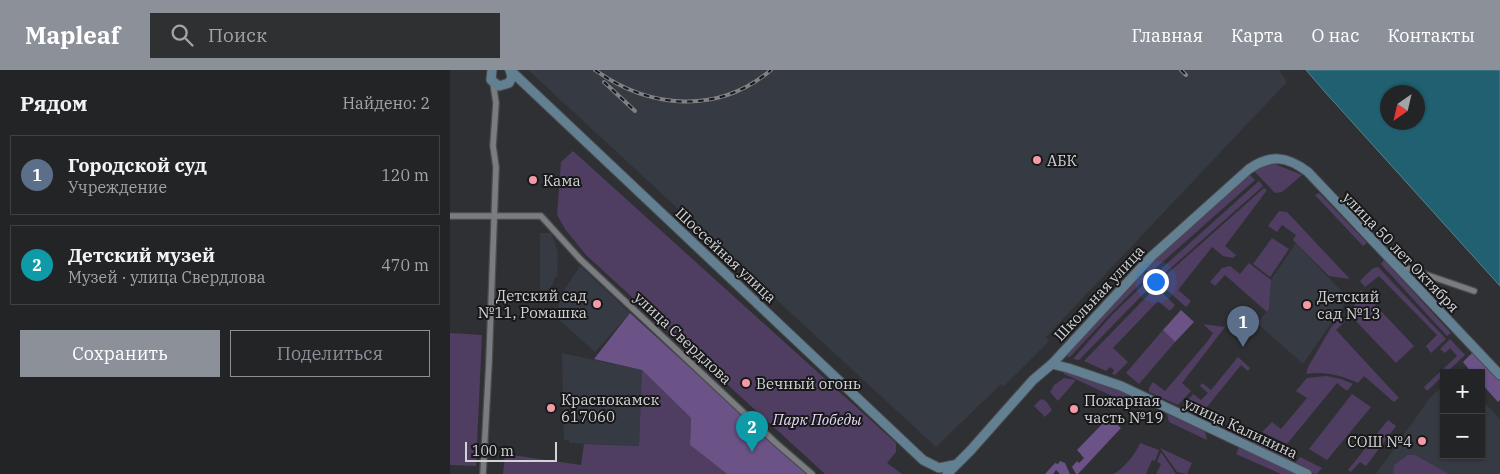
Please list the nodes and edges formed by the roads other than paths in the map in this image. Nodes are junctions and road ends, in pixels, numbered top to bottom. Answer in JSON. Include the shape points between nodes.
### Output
{"nodes":[{"id":1,"x":510,"y":70,"type":"edge"},
{"id":2,"x":491,"y":75,"type":"edge"},
{"id":3,"x":524,"y":84,"type":"junction"},
{"id":4,"x":506,"y":85,"type":"junction"},
{"id":5,"x":496,"y":103,"type":"junction"},
{"id":6,"x":1276,"y":158,"type":"joint"},
{"id":7,"x":450,"y":216,"type":"edge"},
{"id":8,"x":494,"y":216,"type":"junction"},
{"id":9,"x":1394,"y":264,"type":"junction"},
{"id":10,"x":1474,"y":291,"type":"dead end"},
{"id":11,"x":1052,"y":364,"type":"junction"},
{"id":12,"x":1500,"y":375,"type":"edge"},
{"id":13,"x":923,"y":460,"type":"junction"},
{"id":14,"x":943,"y":472,"type":"edge"},
{"id":15,"x":483,"y":474,"type":"edge"},
{"id":16,"x":812,"y":474,"type":"edge"},
{"id":17,"x":929,"y":474,"type":"edge"},
{"id":18,"x":1307,"y":474,"type":"edge"}],
"edges":[{"from":1,"to":3,"type":"main road","name":"Шоссейная улица"},
{"from":1,"to":4,"type":"main road","via":[[511,80]]},
{"from":2,"to":4,"type":"main road","via":[[499,86]]},
{"from":2,"to":5,"type":"street"},
{"from":3,"to":4,"type":"main road"},
{"from":3,"to":13,"type":"main road","name":"Шоссейная улица"},
{"from":4,"to":5,"type":"street"},
{"from":5,"to":8,"type":"street"},
{"from":6,"to":9,"type":"main road","name":"улица 50 лет Октября","via":[[1297,164],[1308,172]]},
{"from":6,"to":11,"type":"main road","name":"Школьная улица","via":[[1262,160],[1250,169],[1152,256]]},
{"from":7,"to":8,"type":"street"},
{"from":8,"to":15,"type":"street"},
{"from":8,"to":16,"type":"street","name":"улица Свердлова","via":[[541,216],[580,259]]},
{"from":9,"to":10,"type":"street"},
{"from":9,"to":12,"type":"main road","name":"улица 50 лет Октября"},
{"from":11,"to":14,"type":"main road","name":"Школьная улица","via":[[1033,380],[970,451]]},
{"from":11,"to":18,"type":"main road","name":"улица Калинина","via":[[1116,384]]},
{"from":13,"to":14,"type":"main road"},
{"from":13,"to":17,"type":"main road"},
{"from":14,"to":17,"type":"main road","via":[[933,468]]}]}
